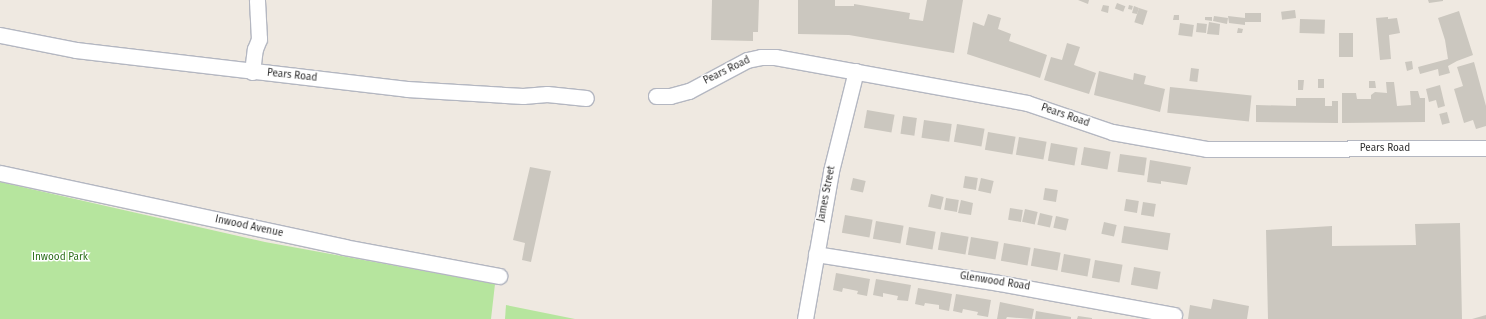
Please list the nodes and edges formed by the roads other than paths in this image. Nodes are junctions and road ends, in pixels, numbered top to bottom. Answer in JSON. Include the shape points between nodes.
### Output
{"nodes":[{"id":1,"x":257,"y":0,"type":"edge"},
{"id":2,"x":0,"y":35,"type":"edge"},
{"id":3,"x":856,"y":71,"type":"junction"},
{"id":4,"x":252,"y":72,"type":"junction"},
{"id":5,"x":656,"y":96,"type":"dead end"},
{"id":6,"x":586,"y":98,"type":"dead end"},
{"id":7,"x":1486,"y":148,"type":"edge"},
{"id":8,"x":0,"y":173,"type":"edge"},
{"id":9,"x":816,"y":254,"type":"junction"},
{"id":10,"x":499,"y":276,"type":"dead end"},
{"id":11,"x":1174,"y":315,"type":"dead end"},
{"id":12,"x":805,"y":319,"type":"edge"}],
"edges":[{"from":1,"to":4,"type":"street","via":[[259,39],[254,49]]},
{"from":2,"to":4,"type":"street","name":"Pears Road","via":[[76,50]]},
{"from":3,"to":5,"type":"street","name":"Pears Road","via":[[761,56],[736,65],[688,91],[670,96]]},
{"from":3,"to":7,"type":"street","name":"Pears Road","via":[[1027,103],[1112,132],[1208,149]]},
{"from":3,"to":9,"type":"street","name":"James Street","via":[[831,172]]},
{"from":4,"to":6,"type":"street","name":"Pears Road","via":[[407,89],[523,96],[547,94]]},
{"from":8,"to":10,"type":"street","name":"Inwood Avenue","via":[[344,247]]},
{"from":9,"to":11,"type":"street","name":"Glenwood Road","via":[[999,283]]},
{"from":9,"to":12,"type":"street","name":"James Street"}]}
